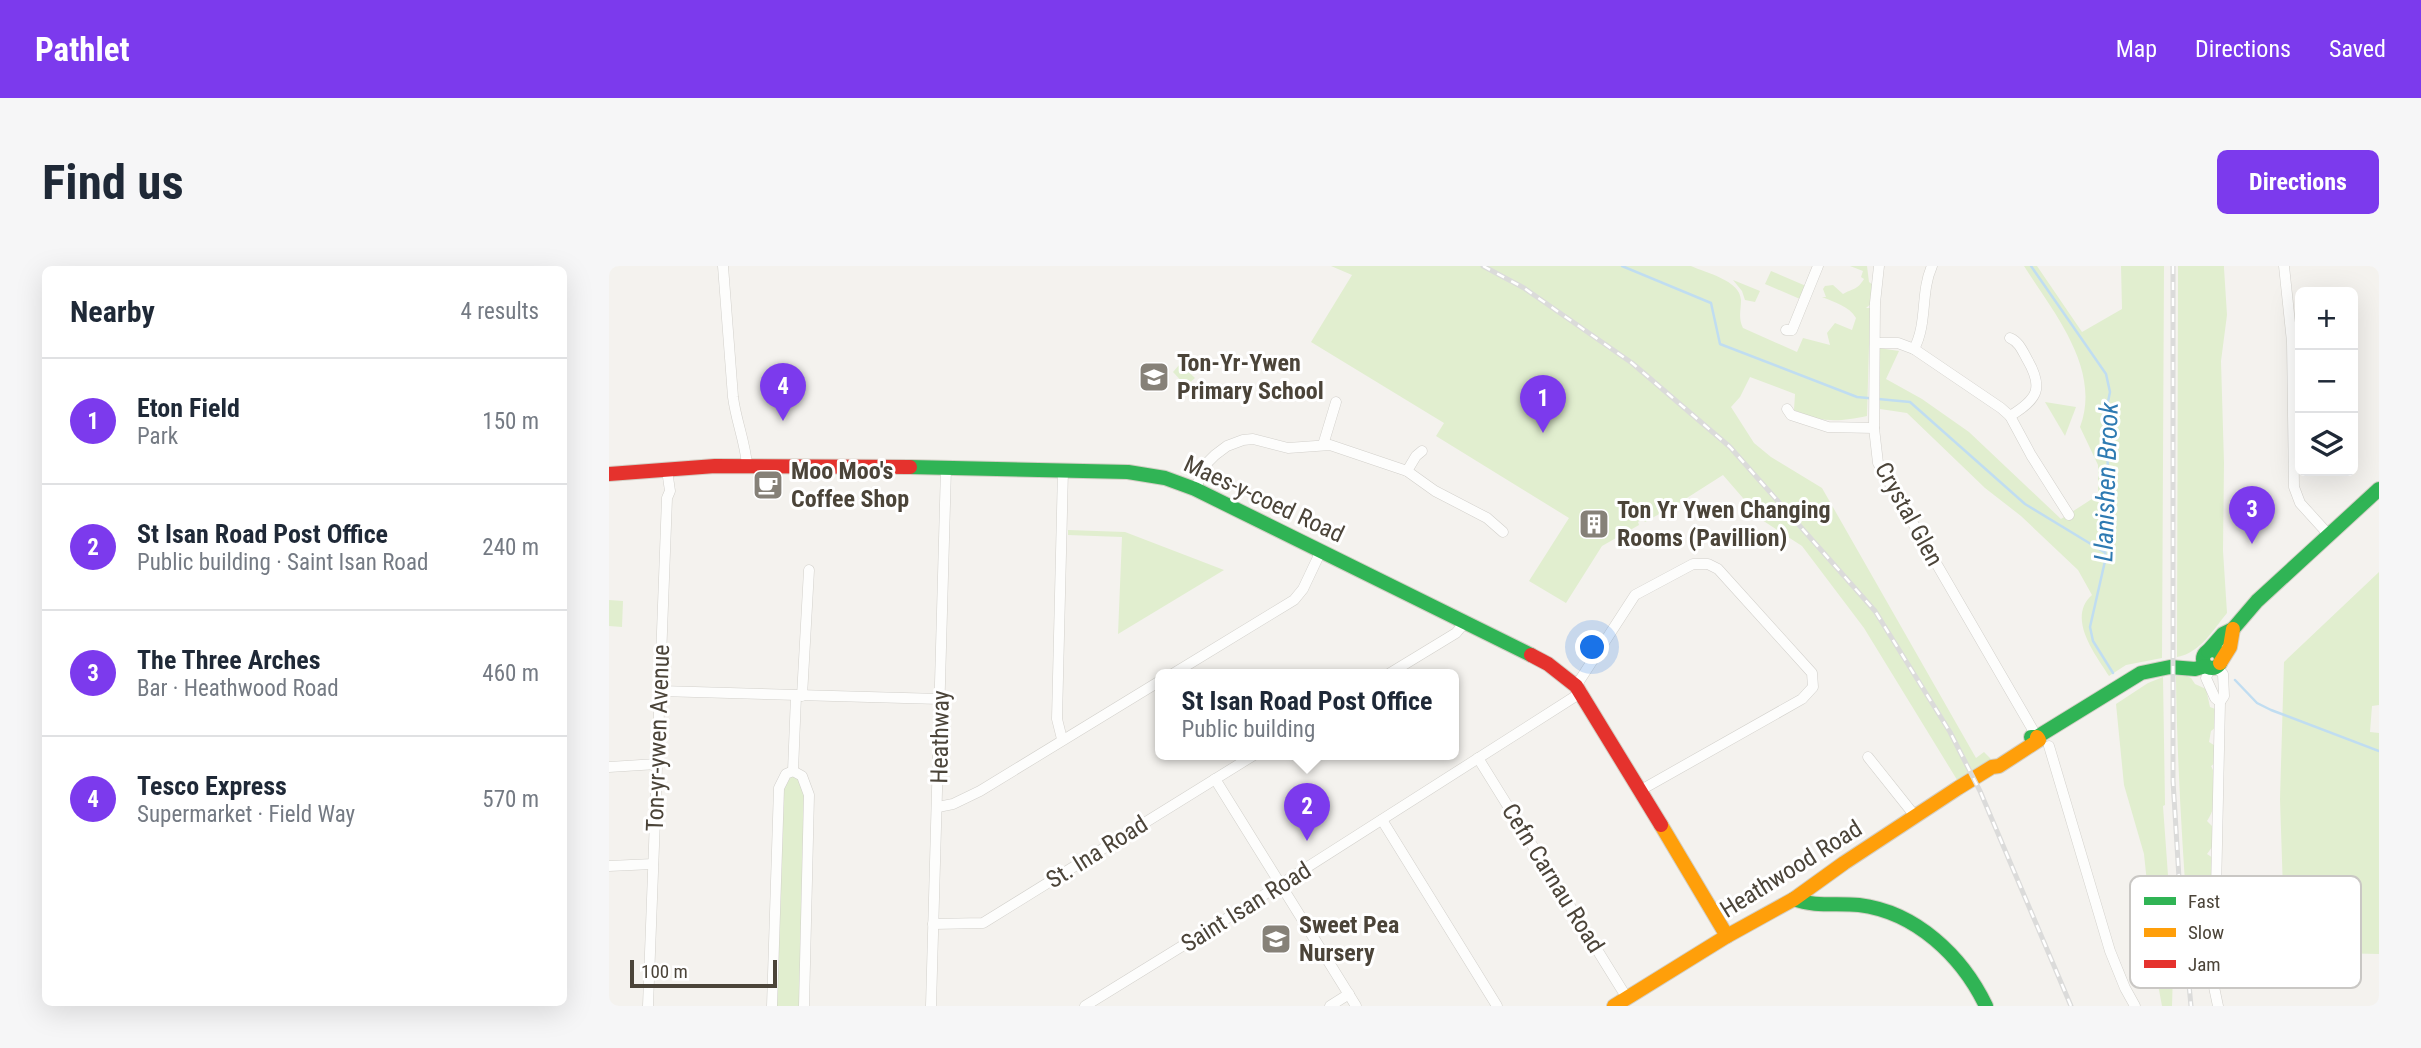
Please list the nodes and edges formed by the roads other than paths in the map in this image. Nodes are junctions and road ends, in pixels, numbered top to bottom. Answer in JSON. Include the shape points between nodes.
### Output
{"nodes":[{"id":1,"x":723,"y":266,"type":"edge"},
{"id":2,"x":1818,"y":266,"type":"edge"},
{"id":3,"x":1879,"y":266,"type":"edge"},
{"id":4,"x":1932,"y":266,"type":"edge"},
{"id":5,"x":2284,"y":266,"type":"edge"},
{"id":6,"x":1786,"y":330,"type":"dead end"},
{"id":7,"x":2010,"y":338,"type":"dead end"},
{"id":8,"x":1875,"y":343,"type":"junction"},
{"id":9,"x":1914,"y":349,"type":"junction"},
{"id":10,"x":1336,"y":402,"type":"dead end"},
{"id":11,"x":1787,"y":409,"type":"dead end"},
{"id":12,"x":2010,"y":415,"type":"junction"},
{"id":13,"x":1874,"y":428,"type":"junction"},
{"id":14,"x":1323,"y":445,"type":"junction"},
{"id":15,"x":1422,"y":451,"type":"dead end"},
{"id":16,"x":747,"y":465,"type":"junction"},
{"id":17,"x":946,"y":468,"type":"junction"},
{"id":18,"x":667,"y":470,"type":"junction"},
{"id":19,"x":1063,"y":470,"type":"junction"},
{"id":20,"x":1407,"y":471,"type":"junction"},
{"id":21,"x":609,"y":474,"type":"edge"},
{"id":22,"x":1195,"y":489,"type":"junction"},
{"id":23,"x":2379,"y":489,"type":"edge"},
{"id":24,"x":2069,"y":515,"type":"dead end"},
{"id":25,"x":1503,"y":532,"type":"dead end"},
{"id":26,"x":2329,"y":535,"type":"junction"},
{"id":27,"x":1321,"y":551,"type":"junction"},
{"id":28,"x":809,"y":570,"type":"dead end"},
{"id":29,"x":1466,"y":621,"type":"junction"},
{"id":30,"x":2211,"y":662,"type":"junction"},
{"id":31,"x":1181,"y":669,"type":"edge"},
{"id":32,"x":1397,"y":669,"type":"edge"},
{"id":33,"x":1155,"y":684,"type":"edge"},
{"id":34,"x":1579,"y":689,"type":"junction"},
{"id":35,"x":660,"y":691,"type":"junction"},
{"id":36,"x":799,"y":696,"type":"junction"},
{"id":37,"x":940,"y":699,"type":"junction"},
{"id":38,"x":1062,"y":739,"type":"junction"},
{"id":39,"x":2043,"y":742,"type":"junction"},
{"id":40,"x":1868,"y":757,"type":"dead end"},
{"id":41,"x":1478,"y":758,"type":"junction"},
{"id":42,"x":1246,"y":760,"type":"edge"},
{"id":43,"x":657,"y":764,"type":"junction"},
{"id":44,"x":609,"y":766,"type":"edge"},
{"id":45,"x":793,"y":771,"type":"junction"},
{"id":46,"x":1215,"y":779,"type":"junction"},
{"id":47,"x":1641,"y":790,"type":"junction"},
{"id":48,"x":938,"y":807,"type":"junction"},
{"id":49,"x":1915,"y":816,"type":"junction"},
{"id":50,"x":1382,"y":820,"type":"junction"},
{"id":51,"x":653,"y":864,"type":"junction"},
{"id":52,"x":609,"y":866,"type":"edge"},
{"id":53,"x":2216,"y":876,"type":"edge"},
{"id":54,"x":1281,"y":885,"type":"junction"},
{"id":55,"x":1794,"y":899,"type":"junction"},
{"id":56,"x":933,"y":924,"type":"junction"},
{"id":57,"x":1727,"y":936,"type":"junction"},
{"id":58,"x":2214,"y":988,"type":"edge"},
{"id":59,"x":1349,"y":994,"type":"junction"},
{"id":60,"x":1627,"y":998,"type":"junction"},
{"id":61,"x":648,"y":1006,"type":"edge"},
{"id":62,"x":772,"y":1006,"type":"edge"},
{"id":63,"x":804,"y":1006,"type":"edge"},
{"id":64,"x":931,"y":1006,"type":"edge"},
{"id":65,"x":1085,"y":1006,"type":"edge"},
{"id":66,"x":1330,"y":1006,"type":"edge"},
{"id":67,"x":1356,"y":1006,"type":"edge"},
{"id":68,"x":1497,"y":1006,"type":"edge"},
{"id":69,"x":1614,"y":1006,"type":"edge"},
{"id":70,"x":1986,"y":1006,"type":"edge"},
{"id":71,"x":2135,"y":1006,"type":"edge"},
{"id":72,"x":2218,"y":1006,"type":"edge"}],
"edges":[{"from":1,"to":16,"type":"street","via":[[735,415]]},
{"from":2,"to":6,"type":"street","via":[[1791,330]]},
{"from":3,"to":8,"type":"street","name":"Crystal Glen"},
{"from":4,"to":9,"type":"street"},
{"from":5,"to":26,"type":"street","via":[[2292,342],[2294,487],[2300,503]]},
{"from":7,"to":12,"type":"street","via":[[2016,340],[2037,383],[2032,399]]},
{"from":8,"to":9,"type":"street"},
{"from":8,"to":13,"type":"street","name":"Crystal Glen"},
{"from":9,"to":12,"type":"street"},
{"from":10,"to":14,"type":"street"},
{"from":11,"to":13,"type":"street","via":[[1791,415],[1828,427]]},
{"from":12,"to":24,"type":"street"},
{"from":13,"to":39,"type":"street","name":"Crystal Glen","via":[[1875,453],[1886,479]]},
{"from":14,"to":20,"type":"street"},
{"from":14,"to":22,"type":"street","via":[[1288,448],[1243,440],[1215,455]]},
{"from":15,"to":20,"type":"street"},
{"from":16,"to":17,"type":"street","name":"Maes-y-coed Road"},
{"from":16,"to":18,"type":"street","name":"Maes-y-coed Road"},
{"from":17,"to":19,"type":"street","name":"Maes-y-coed Road"},
{"from":17,"to":37,"type":"street","name":"Heathway"},
{"from":18,"to":21,"type":"street","name":"Maes-y-coed Road"},
{"from":18,"to":35,"type":"street","name":"Ton-yr-ywen Avenue","via":[[670,491]]},
{"from":19,"to":22,"type":"street","name":"Maes-y-coed Road","via":[[1142,474]]},
{"from":19,"to":38,"type":"street","via":[[1057,719]]},
{"from":20,"to":25,"type":"street"},
{"from":22,"to":27,"type":"street","name":"Maes-y-coed Road"},
{"from":23,"to":26,"type":"street"},
{"from":26,"to":30,"type":"street","via":[[2223,634]]},
{"from":27,"to":29,"type":"street","name":"Maes-y-coed Road"},
{"from":27,"to":31,"type":"street","via":[[1294,600]]},
{"from":28,"to":36,"type":"street"},
{"from":29,"to":32,"type":"street","via":[[1456,633]]},
{"from":29,"to":34,"type":"street","name":"Maes-y-coed Road","via":[[1548,664]]},
{"from":30,"to":39,"type":"street","name":"Heathwood Road","via":[[2195,670],[2178,667],[2134,676]]},
{"from":30,"to":53,"type":"street","via":[[2223,674],[2224,696],[2220,702]]},
{"from":33,"to":38,"type":"street"},
{"from":34,"to":41,"type":"street","name":"Saint Isan Road"},
{"from":34,"to":47,"type":"street","name":"Maes-y-coed Road"},
{"from":34,"to":47,"type":"street","via":[[1635,595],[1701,563],[1714,566],[1812,673],[1809,694]]},
{"from":35,"to":36,"type":"street"},
{"from":35,"to":43,"type":"street","name":"Ton-yr-ywen Avenue"},
{"from":36,"to":37,"type":"street"},
{"from":36,"to":45,"type":"street"},
{"from":37,"to":48,"type":"street","name":"Heathway"},
{"from":38,"to":48,"type":"street","via":[[980,791]]},
{"from":39,"to":49,"type":"street","name":"Heathwood Road","via":[[2039,740],[1992,767]]},
{"from":39,"to":71,"type":"street","name":"Crystal Glen","via":[[2106,938]]},
{"from":40,"to":49,"type":"street"},
{"from":41,"to":50,"type":"street","name":"Saint Isan Road"},
{"from":41,"to":60,"type":"street","name":"Cefn Carnau Road"},
{"from":42,"to":46,"type":"street","name":"St. Ina Road"},
{"from":43,"to":44,"type":"street"},
{"from":43,"to":51,"type":"street","name":"Ton-yr-ywen Avenue"},
{"from":45,"to":62,"type":"street","via":[[779,788]]},
{"from":45,"to":63,"type":"street","via":[[802,776],[809,795]]},
{"from":46,"to":54,"type":"street"},
{"from":46,"to":56,"type":"street","name":"St. Ina Road","via":[[983,923]]},
{"from":47,"to":57,"type":"street","name":"Maes-y-coed Road"},
{"from":48,"to":56,"type":"street","name":"Heathway"},
{"from":49,"to":55,"type":"street","name":"Heathwood Road"},
{"from":50,"to":54,"type":"street","name":"Saint Isan Road"},
{"from":50,"to":68,"type":"street"},
{"from":51,"to":52,"type":"street"},
{"from":51,"to":61,"type":"street","name":"Ton-yr-ywen Avenue"},
{"from":54,"to":59,"type":"street"},
{"from":54,"to":65,"type":"street","name":"Saint Isan Road"},
{"from":55,"to":57,"type":"street","name":"Heathwood Road"},
{"from":55,"to":70,"type":"street","via":[[1856,905],[1899,918],[1951,954],[1972,978]]},
{"from":56,"to":64,"type":"street","name":"Heathway"},
{"from":57,"to":60,"type":"street","name":"Heathwood Road"},
{"from":58,"to":72,"type":"street"},
{"from":59,"to":66,"type":"street"},
{"from":59,"to":67,"type":"street"},
{"from":60,"to":69,"type":"street","name":"Heathwood Road"}]}
